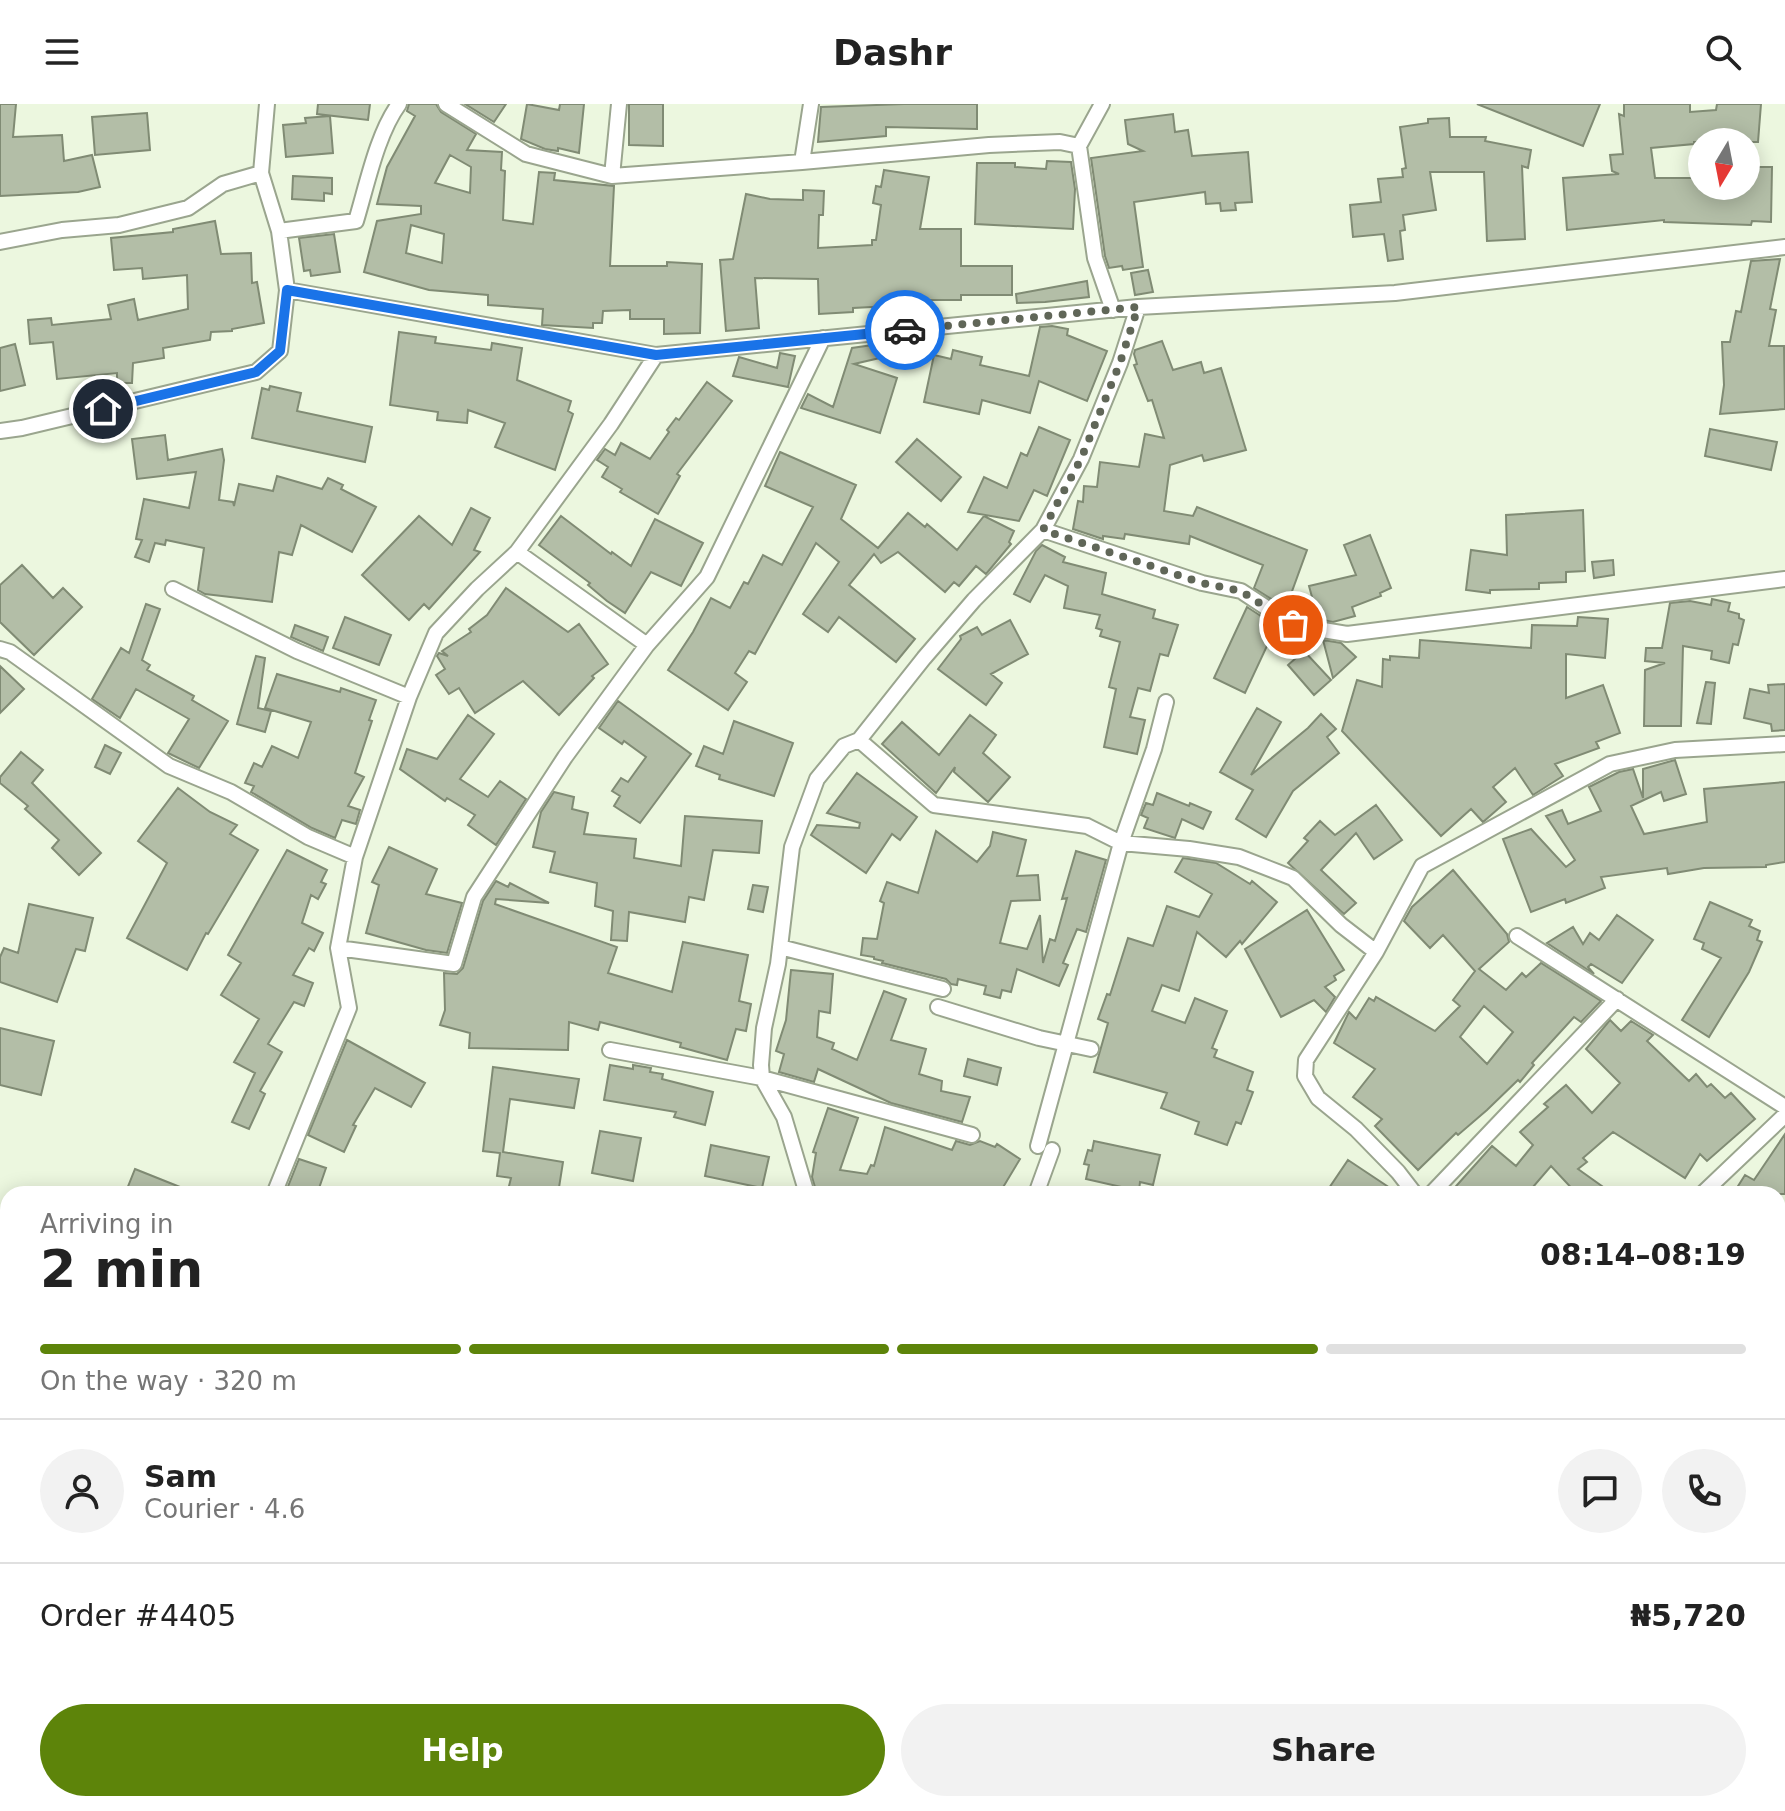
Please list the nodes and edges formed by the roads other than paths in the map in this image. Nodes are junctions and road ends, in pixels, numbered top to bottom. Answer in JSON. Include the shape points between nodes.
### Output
{"nodes":[{"id":1,"x":267,"y":104,"type":"edge"},
{"id":2,"x":399,"y":104,"type":"edge"},
{"id":3,"x":446,"y":104,"type":"edge"},
{"id":4,"x":619,"y":104,"type":"edge"},
{"id":5,"x":811,"y":104,"type":"edge"},
{"id":6,"x":1102,"y":104,"type":"edge"},
{"id":7,"x":1079,"y":146,"type":"junction"},
{"id":8,"x":802,"y":162,"type":"junction"},
{"id":9,"x":261,"y":173,"type":"junction"},
{"id":10,"x":612,"y":176,"type":"junction"},
{"id":11,"x":279,"y":231,"type":"junction"},
{"id":12,"x":0,"y":242,"type":"edge"},
{"id":13,"x":1785,"y":247,"type":"edge"},
{"id":14,"x":287,"y":290,"type":"junction"},
{"id":15,"x":1138,"y":307,"type":"junction"},
{"id":16,"x":1113,"y":310,"type":"junction"},
{"id":17,"x":823,"y":338,"type":"junction"},
{"id":18,"x":656,"y":355,"type":"junction"},
{"id":19,"x":0,"y":431,"type":"edge"},
{"id":20,"x":1043,"y":530,"type":"junction"},
{"id":21,"x":517,"y":552,"type":"junction"},
{"id":22,"x":1785,"y":579,"type":"edge"},
{"id":23,"x":173,"y":589,"type":"dead end"},
{"id":24,"x":647,"y":645,"type":"junction"},
{"id":25,"x":0,"y":649,"type":"edge"},
{"id":26,"x":409,"y":697,"type":"junction"},
{"id":27,"x":1166,"y":702,"type":"dead end"},
{"id":28,"x":859,"y":740,"type":"junction"},
{"id":29,"x":1785,"y":744,"type":"edge"},
{"id":30,"x":1121,"y":843,"type":"junction"},
{"id":31,"x":355,"y":857,"type":"junction"},
{"id":32,"x":1517,"y":936,"type":"dead end"},
{"id":33,"x":780,"y":947,"type":"junction"},
{"id":34,"x":338,"y":948,"type":"junction"},
{"id":35,"x":1376,"y":952,"type":"junction"},
{"id":36,"x":943,"y":989,"type":"dead end"},
{"id":37,"x":1617,"y":999,"type":"junction"},
{"id":38,"x":938,"y":1007,"type":"dead end"},
{"id":39,"x":1066,"y":1044,"type":"junction"},
{"id":40,"x":1091,"y":1049,"type":"dead end"},
{"id":41,"x":610,"y":1050,"type":"dead end"},
{"id":42,"x":762,"y":1078,"type":"junction"},
{"id":43,"x":1785,"y":1107,"type":"edge"},
{"id":44,"x":1785,"y":1115,"type":"edge"},
{"id":45,"x":972,"y":1135,"type":"dead end"},
{"id":46,"x":277,"y":1186,"type":"edge"},
{"id":47,"x":805,"y":1186,"type":"edge"},
{"id":48,"x":1038,"y":1186,"type":"edge"},
{"id":49,"x":1409,"y":1186,"type":"edge"},
{"id":50,"x":1439,"y":1186,"type":"edge"},
{"id":51,"x":1710,"y":1186,"type":"edge"}],
"edges":[{"from":1,"to":9,"type":"street"},
{"from":2,"to":11,"type":"street","via":[[356,221]]},
{"from":3,"to":10,"type":"street","via":[[526,154]]},
{"from":4,"to":10,"type":"street"},
{"from":5,"to":8,"type":"street"},
{"from":6,"to":7,"type":"street"},
{"from":7,"to":8,"type":"street","via":[[989,145]]},
{"from":7,"to":16,"type":"street","via":[[1095,258]]},
{"from":8,"to":10,"type":"street"},
{"from":9,"to":11,"type":"street"},
{"from":9,"to":12,"type":"street","via":[[223,184],[188,208],[119,225]]},
{"from":11,"to":14,"type":"street"},
{"from":13,"to":15,"type":"street","via":[[1395,293]]},
{"from":14,"to":18,"type":"street"},
{"from":14,"to":19,"type":"street","via":[[280,351],[256,372]]},
{"from":15,"to":16,"type":"street"},
{"from":15,"to":20,"type":"street","via":[[1081,459]]},
{"from":16,"to":17,"type":"street"},
{"from":17,"to":18,"type":"street"},
{"from":17,"to":24,"type":"street","via":[[707,577]]},
{"from":18,"to":21,"type":"street"},
{"from":20,"to":22,"type":"street","via":[[1241,591],[1293,625],[1347,634]]},
{"from":20,"to":28,"type":"street","via":[[974,600]]},
{"from":21,"to":24,"type":"street"},
{"from":21,"to":26,"type":"street","via":[[436,633]]},
{"from":23,"to":26,"type":"street","via":[[297,651]]},
{"from":24,"to":34,"type":"street","via":[[565,757],[474,897],[454,964]]},
{"from":25,"to":31,"type":"street","via":[[169,766]]},
{"from":26,"to":31,"type":"street"},
{"from":27,"to":30,"type":"street"},
{"from":28,"to":30,"type":"street","via":[[934,805],[1087,826]]},
{"from":28,"to":33,"type":"street","via":[[844,746],[817,779],[792,847]]},
{"from":29,"to":35,"type":"street","via":[[1675,750],[1610,764],[1422,866]]},
{"from":30,"to":35,"type":"street","via":[[1239,857],[1293,878]]},
{"from":30,"to":39,"type":"street"},
{"from":31,"to":34,"type":"street"},
{"from":32,"to":37,"type":"street"},
{"from":33,"to":36,"type":"street"},
{"from":33,"to":42,"type":"street","via":[[764,1028]]},
{"from":34,"to":46,"type":"street","via":[[349,1008]]},
{"from":35,"to":49,"type":"street","via":[[1306,1060],[1305,1076],[1318,1098],[1356,1129]]},
{"from":37,"to":43,"type":"street"},
{"from":37,"to":50,"type":"street"},
{"from":38,"to":39,"type":"street"},
{"from":39,"to":40,"type":"street"},
{"from":39,"to":48,"type":"street"},
{"from":41,"to":42,"type":"street"},
{"from":42,"to":45,"type":"street"},
{"from":42,"to":47,"type":"street","via":[[784,1117]]},
{"from":44,"to":51,"type":"street"}]}
